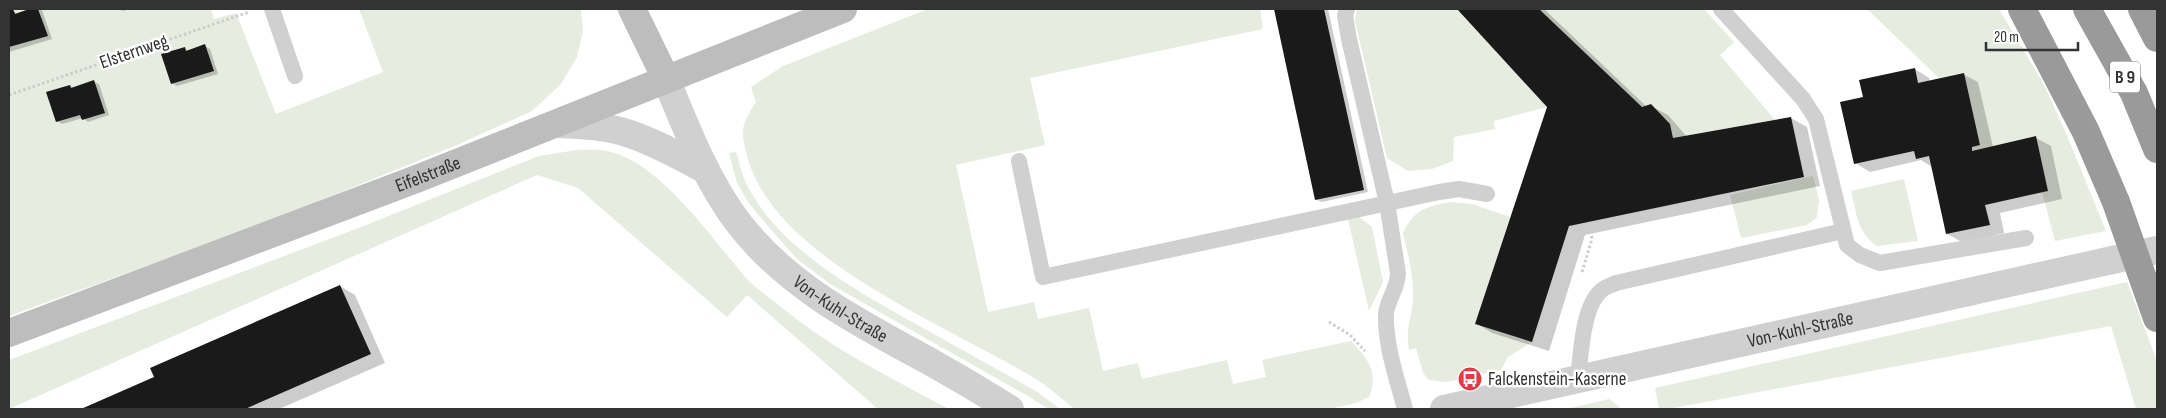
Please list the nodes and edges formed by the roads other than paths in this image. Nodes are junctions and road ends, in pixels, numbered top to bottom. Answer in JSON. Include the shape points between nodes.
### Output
{"nodes":[{"id":1,"x":272,"y":9,"type":"edge"},
{"id":2,"x":632,"y":9,"type":"edge"},
{"id":3,"x":842,"y":9,"type":"edge"},
{"id":4,"x":1347,"y":9,"type":"edge"},
{"id":5,"x":1721,"y":9,"type":"edge"},
{"id":6,"x":2022,"y":9,"type":"edge"},
{"id":7,"x":2087,"y":9,"type":"edge"},
{"id":8,"x":2142,"y":9,"type":"edge"},
{"id":9,"x":2157,"y":38,"type":"edge"},
{"id":10,"x":294,"y":76,"type":"dead end"},
{"id":11,"x":666,"y":79,"type":"junction"},
{"id":12,"x":558,"y":124,"type":"junction"},
{"id":13,"x":2157,"y":149,"type":"edge"},
{"id":14,"x":1019,"y":161,"type":"dead end"},
{"id":15,"x":706,"y":170,"type":"junction"},
{"id":16,"x":1487,"y":194,"type":"dead end"},
{"id":17,"x":1386,"y":203,"type":"junction"},
{"id":18,"x":1843,"y":231,"type":"junction"},
{"id":19,"x":2026,"y":238,"type":"dead end"},
{"id":20,"x":2157,"y":250,"type":"edge"},
{"id":21,"x":2157,"y":318,"type":"edge"},
{"id":22,"x":9,"y":333,"type":"edge"},
{"id":23,"x":1578,"y":379,"type":"junction"},
{"id":24,"x":1010,"y":409,"type":"edge"},
{"id":25,"x":1405,"y":409,"type":"edge"},
{"id":26,"x":1444,"y":409,"type":"edge"}],
"edges":[{"from":1,"to":10,"type":"lane"},
{"from":2,"to":11,"type":"street","name":"Von-Kuhl-Straße"},
{"from":3,"to":11,"type":"street","name":"Eifelstraße"},
{"from":4,"to":17,"type":"lane","via":[[1349,39]]},
{"from":5,"to":18,"type":"lane","via":[[1804,99],[1816,119]]},
{"from":6,"to":21,"type":"highway","via":[[2086,132],[2116,202]]},
{"from":7,"to":13,"type":"highway","number":"B 9","via":[[2134,93]]},
{"from":8,"to":9,"type":"highway"},
{"from":11,"to":12,"type":"street","name":"Eifelstraße"},
{"from":11,"to":15,"type":"street","name":"Von-Kuhl-Straße"},
{"from":12,"to":15,"type":"street","via":[[594,126],[629,134]]},
{"from":12,"to":22,"type":"street","name":"Eifelstraße"},
{"from":14,"to":17,"type":"lane","via":[[1043,276]]},
{"from":15,"to":24,"type":"street","name":"Von-Kuhl-Straße","via":[[738,222],[799,283],[831,306]]},
{"from":16,"to":17,"type":"lane","via":[[1459,189]]},
{"from":17,"to":25,"type":"lane","via":[[1398,273],[1398,284],[1386,311],[1387,330]]},
{"from":18,"to":19,"type":"lane","via":[[1847,245],[1860,255],[1880,263]]},
{"from":18,"to":23,"type":"lane","via":[[1616,282],[1601,290],[1589,309],[1583,331]]},
{"from":20,"to":23,"type":"street","name":"Von-Kuhl-Straße"},
{"from":23,"to":26,"type":"street","name":"Von-Kuhl-Straße"}]}
